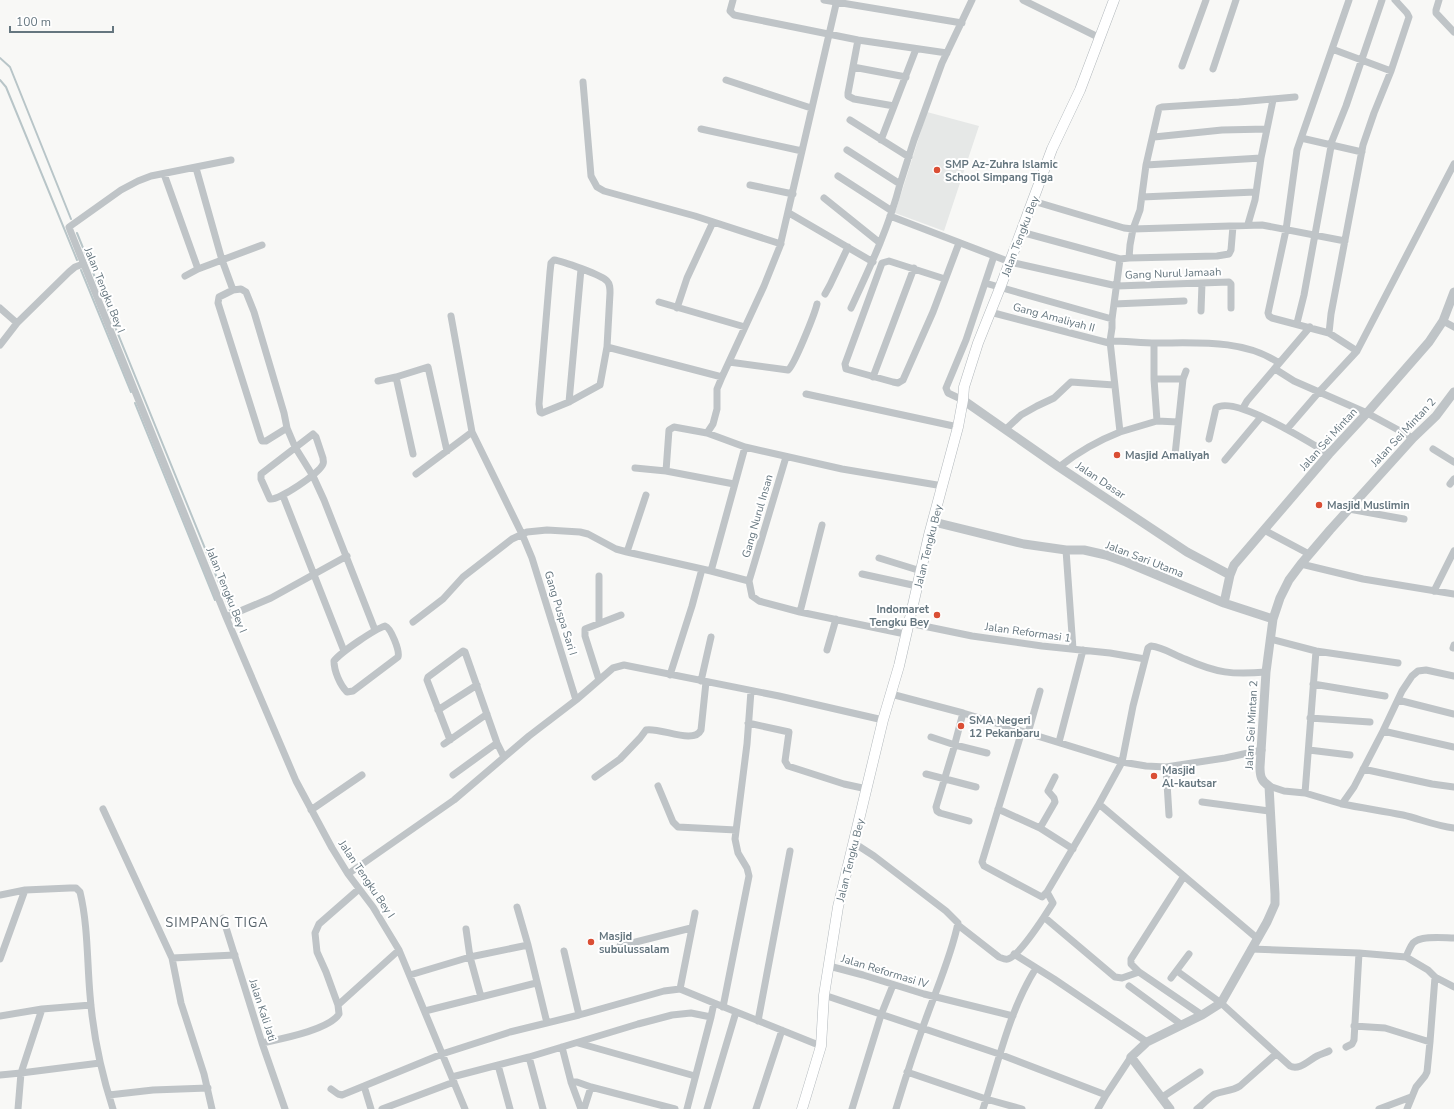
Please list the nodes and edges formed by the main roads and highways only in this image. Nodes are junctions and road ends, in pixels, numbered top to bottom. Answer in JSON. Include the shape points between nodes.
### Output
{"nodes":[{"id":1,"x":1114,"y":0,"type":"edge"},
{"id":2,"x":802,"y":1109,"type":"edge"}],
"edges":[{"from":1,"to":2,"type":"main road","name":"Jalan Tengku Bey","via":[[1080,90],[1052,149],[977,346],[964,387],[958,427],[838,907],[824,996],[821,1046]]}]}
